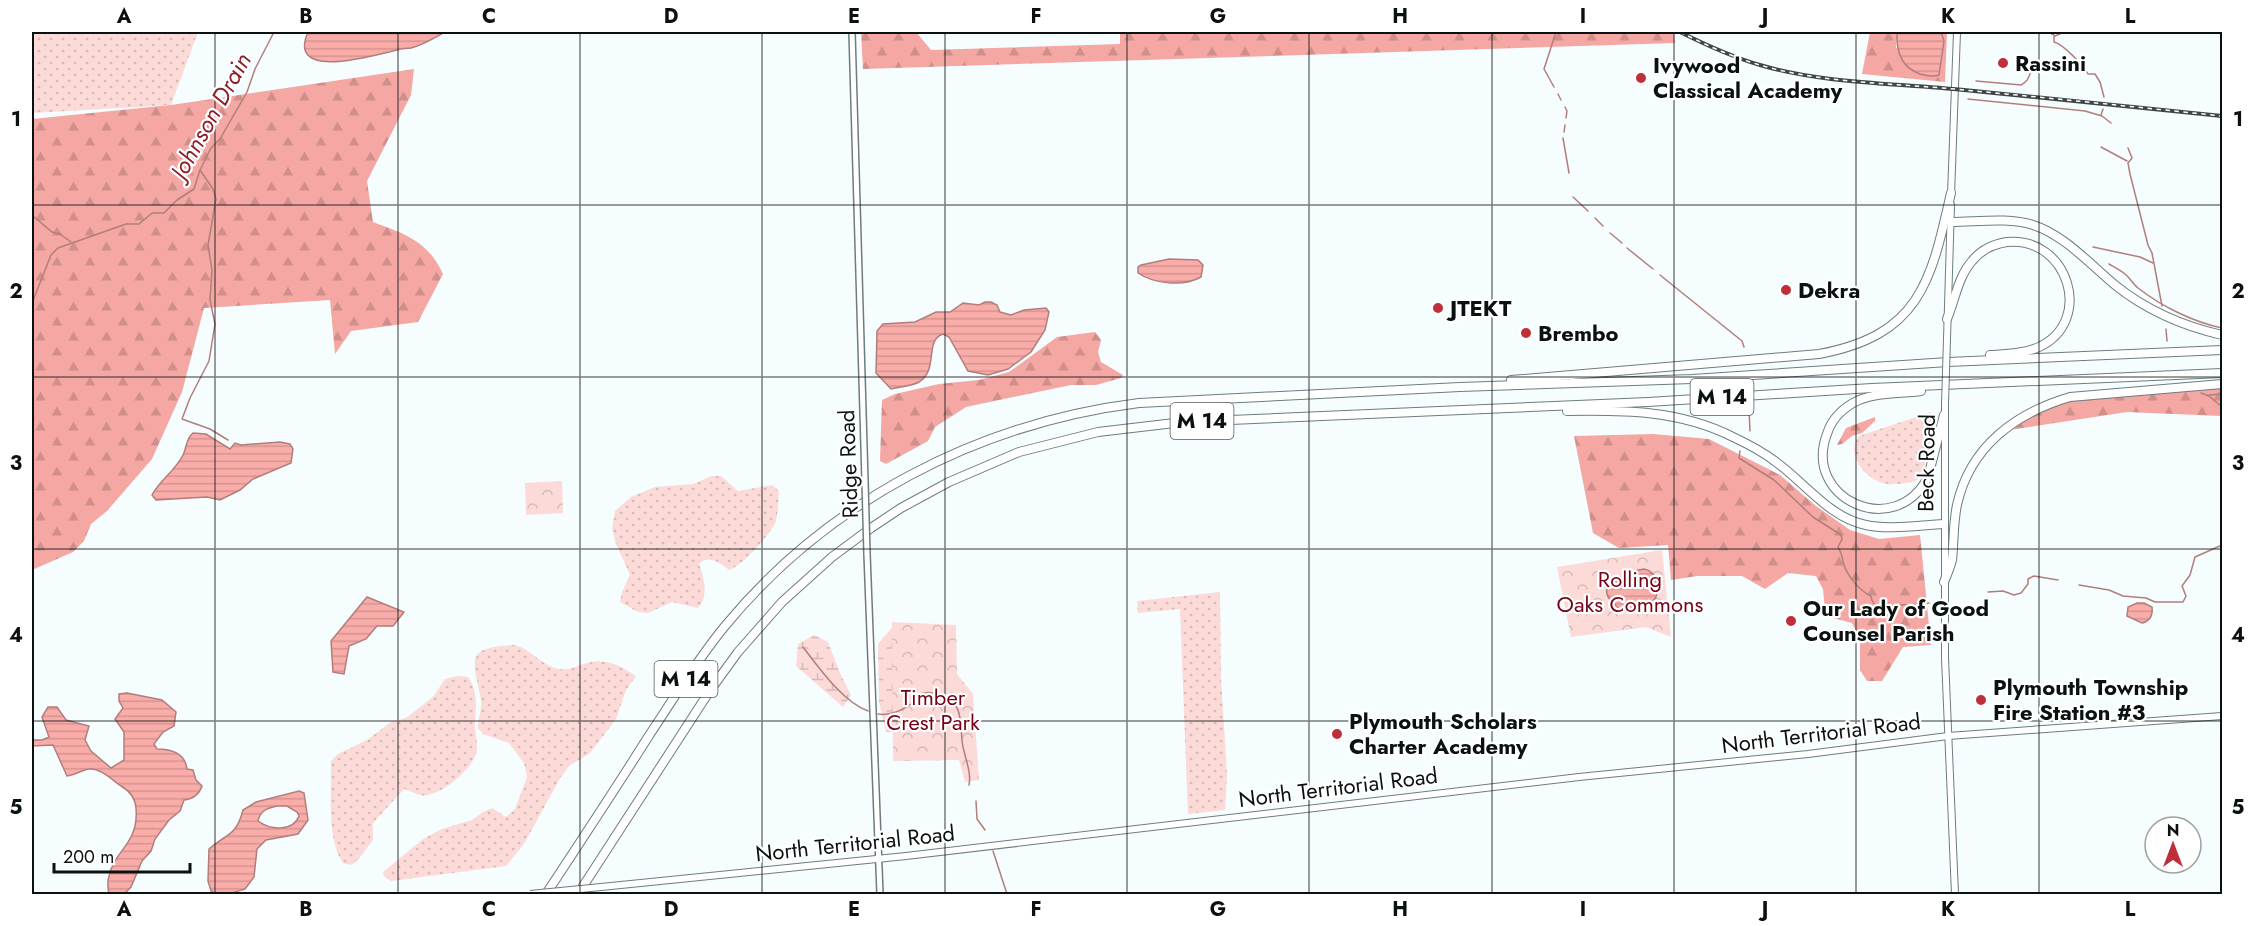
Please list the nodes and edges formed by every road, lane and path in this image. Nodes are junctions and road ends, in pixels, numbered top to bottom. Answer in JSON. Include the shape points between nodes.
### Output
{"nodes":[{"id":1,"x":852,"y":32,"type":"edge"},
{"id":2,"x":1957,"y":32,"type":"edge"},
{"id":3,"x":1951,"y":193,"type":"junction"},
{"id":4,"x":1951,"y":222,"type":"junction"},
{"id":5,"x":1947,"y":320,"type":"junction"},
{"id":6,"x":2223,"y":335,"type":"edge"},
{"id":7,"x":2223,"y":350,"type":"edge"},
{"id":8,"x":1948,"y":362,"type":"junction"},
{"id":9,"x":2223,"y":373,"type":"edge"},
{"id":10,"x":2223,"y":384,"type":"edge"},
{"id":11,"x":1960,"y":385,"type":"junction"},
{"id":12,"x":1460,"y":387,"type":"junction"},
{"id":13,"x":1485,"y":408,"type":"junction"},
{"id":14,"x":1944,"y":415,"type":"junction"},
{"id":15,"x":1944,"y":524,"type":"junction"},
{"id":16,"x":1944,"y":582,"type":"junction"},
{"id":17,"x":2223,"y":716,"type":"edge"},
{"id":18,"x":1948,"y":736,"type":"junction"},
{"id":19,"x":879,"y":858,"type":"junction"},
{"id":20,"x":530,"y":894,"type":"edge"},
{"id":21,"x":546,"y":894,"type":"edge"},
{"id":22,"x":578,"y":894,"type":"edge"},
{"id":23,"x":880,"y":894,"type":"edge"},
{"id":24,"x":1955,"y":894,"type":"edge"}],
"edges":[{"from":1,"to":19,"type":"street","name":"Ridge Road","bridge":true},
{"from":2,"to":3,"type":"main road","name":"Beck Road"},
{"from":3,"to":4,"type":"main road","name":"Beck Road"},
{"from":3,"to":12,"type":"highway","via":[[1933,267],[1918,298],[1869,339],[1819,354]]},
{"from":4,"to":5,"type":"main road","name":"Beck Road"},
{"from":4,"to":6,"type":"highway","via":[[2034,225],[2060,239],[2143,304],[2178,322]]},
{"from":5,"to":8,"type":"highway","via":[[1969,265],[1980,253],[1998,244],[2021,242],[2041,249],[2055,259],[2066,279],[2066,317],[2043,344],[2016,354]]},
{"from":5,"to":14,"type":"main road","name":"Beck Road","bridge":true},
{"from":7,"to":8,"type":"highway","number":"M 14"},
{"from":8,"to":12,"type":"highway","number":"M 14","via":[[1692,379]]},
{"from":9,"to":11,"type":"highway","number":"M 14"},
{"from":10,"to":16,"type":"highway","via":[[2070,397],[2018,418],[1988,445],[1964,485],[1952,530],[1952,561]]},
{"from":11,"to":13,"type":"highway","number":"M 14"},
{"from":11,"to":14,"type":"highway","via":[[1854,402],[1834,420],[1824,441],[1823,461],[1830,482],[1847,500],[1865,508],[1887,509],[1907,501],[1928,477]]},
{"from":12,"to":21,"type":"highway","number":"M 14","via":[[1122,405],[1090,410],[1025,426],[957,451],[912,474],[821,533],[740,609],[692,670]]},
{"from":13,"to":15,"type":"highway","via":[[1620,410],[1681,418],[1712,427],[1755,449],[1847,519],[1871,526]]},
{"from":13,"to":22,"type":"highway","number":"M 14","via":[[1123,428],[1019,452],[926,494],[832,557],[753,634],[709,692]]},
{"from":14,"to":15,"type":"main road","name":"Beck Road"},
{"from":15,"to":16,"type":"main road","name":"Beck Road"},
{"from":16,"to":18,"type":"main road","name":"Beck Road"},
{"from":17,"to":18,"type":"main road","name":"North Territorial Road"},
{"from":18,"to":19,"type":"main road","name":"North Territorial Road"},
{"from":18,"to":24,"type":"main road","name":"Beck Road"},
{"from":19,"to":20,"type":"main road","name":"North Territorial Road","bridge":true},
{"from":19,"to":23,"type":"street","name":"Ridge Road"}]}
